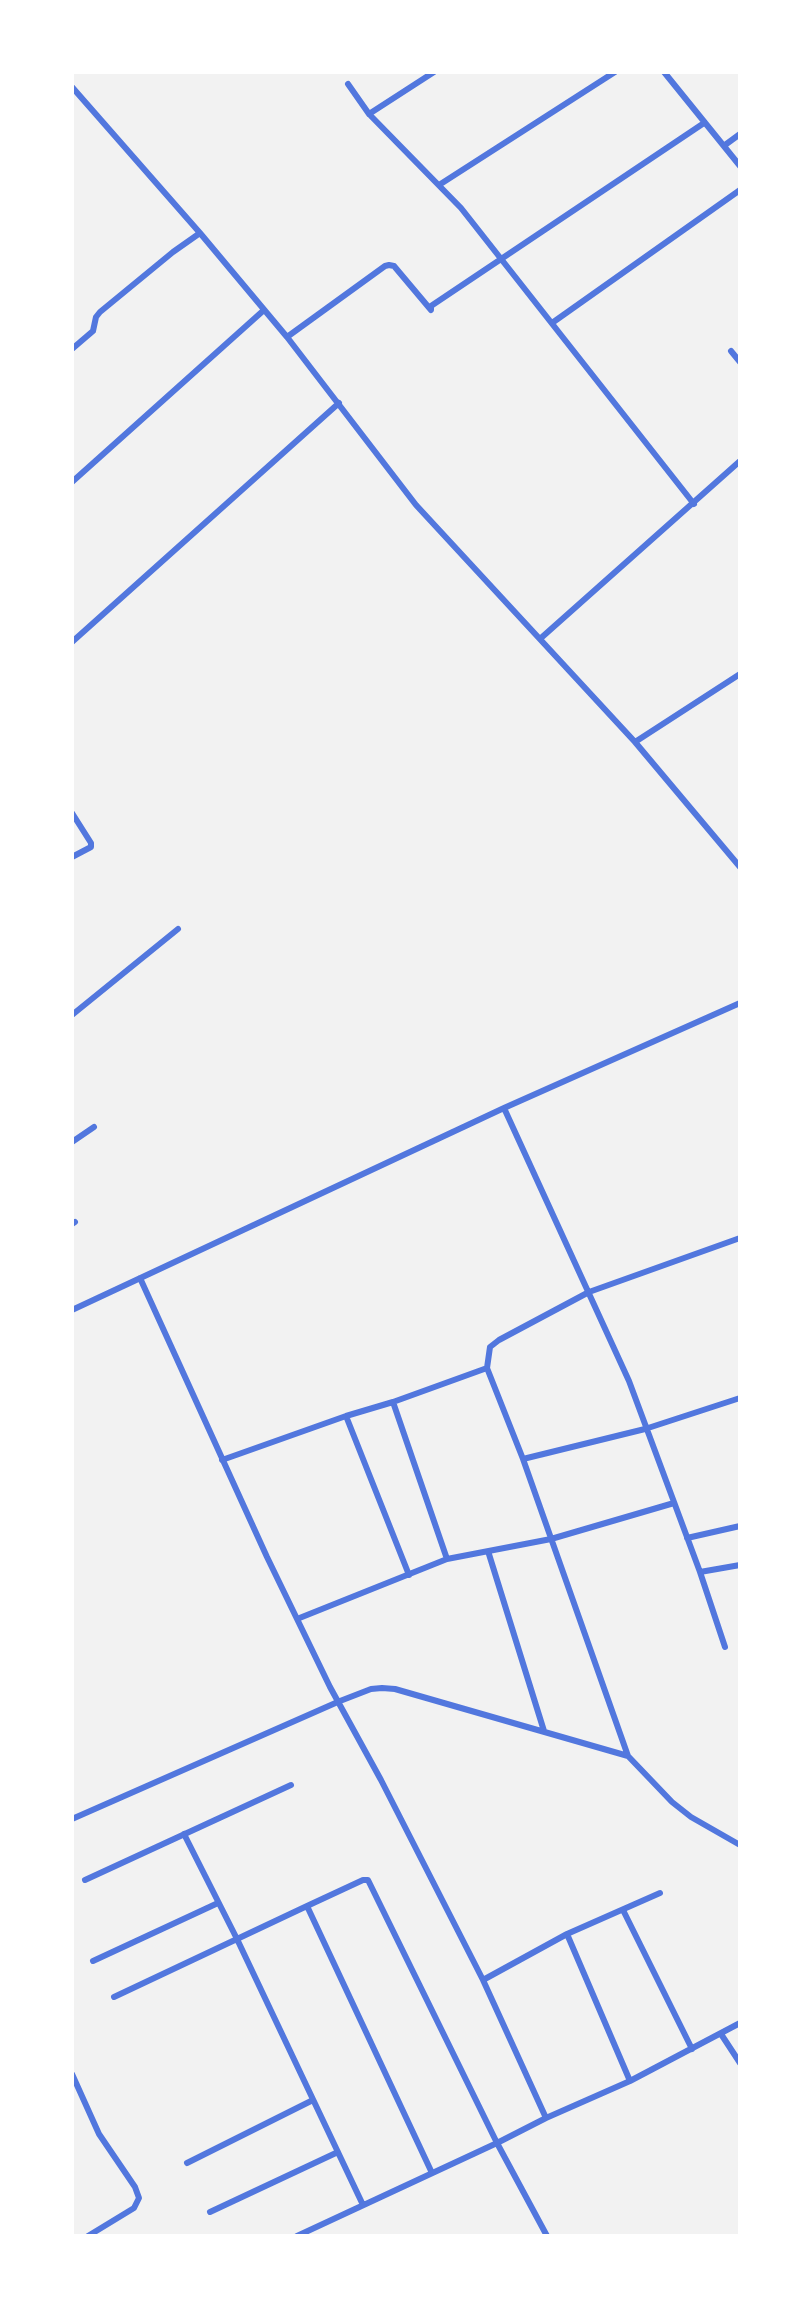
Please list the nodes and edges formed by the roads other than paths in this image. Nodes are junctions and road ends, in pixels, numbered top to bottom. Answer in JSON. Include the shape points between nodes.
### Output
{"nodes":[{"id":1,"x":435,"y":72,"type":"edge"},
{"id":2,"x":615,"y":72,"type":"edge"},
{"id":3,"x":664,"y":72,"type":"edge"},
{"id":4,"x":348,"y":84,"type":"dead end"},
{"id":5,"x":72,"y":87,"type":"edge"},
{"id":6,"x":369,"y":114,"type":"junction"},
{"id":7,"x":704,"y":123,"type":"junction"},
{"id":8,"x":740,"y":134,"type":"edge"},
{"id":9,"x":725,"y":145,"type":"junction"},
{"id":10,"x":740,"y":166,"type":"edge"},
{"id":11,"x":439,"y":185,"type":"junction"},
{"id":12,"x":740,"y":190,"type":"edge"},
{"id":13,"x":200,"y":233,"type":"junction"},
{"id":14,"x":503,"y":260,"type":"junction"},
{"id":15,"x":264,"y":310,"type":"junction"},
{"id":16,"x":552,"y":323,"type":"junction"},
{"id":17,"x":287,"y":337,"type":"junction"},
{"id":18,"x":72,"y":349,"type":"edge"},
{"id":19,"x":731,"y":351,"type":"dead end"},
{"id":20,"x":740,"y":362,"type":"edge"},
{"id":21,"x":339,"y":404,"type":"junction"},
{"id":22,"x":740,"y":461,"type":"edge"},
{"id":23,"x":72,"y":482,"type":"edge"},
{"id":24,"x":694,"y":504,"type":"junction"},
{"id":25,"x":541,"y":638,"type":"junction"},
{"id":26,"x":72,"y":642,"type":"edge"},
{"id":27,"x":740,"y":674,"type":"edge"},
{"id":28,"x":635,"y":742,"type":"junction"},
{"id":29,"x":72,"y":813,"type":"edge"},
{"id":30,"x":72,"y":857,"type":"edge"},
{"id":31,"x":740,"y":867,"type":"edge"},
{"id":32,"x":178,"y":929,"type":"dead end"},
{"id":33,"x":740,"y":1003,"type":"edge"},
{"id":34,"x":72,"y":1015,"type":"edge"},
{"id":35,"x":504,"y":1108,"type":"junction"},
{"id":36,"x":94,"y":1127,"type":"dead end"},
{"id":37,"x":72,"y":1142,"type":"edge"},
{"id":38,"x":740,"y":1238,"type":"edge"},
{"id":39,"x":140,"y":1278,"type":"junction"},
{"id":40,"x":589,"y":1292,"type":"junction"},
{"id":41,"x":72,"y":1310,"type":"edge"},
{"id":42,"x":487,"y":1368,"type":"junction"},
{"id":43,"x":740,"y":1398,"type":"edge"},
{"id":44,"x":393,"y":1402,"type":"junction"},
{"id":45,"x":346,"y":1416,"type":"junction"},
{"id":46,"x":645,"y":1429,"type":"junction"},
{"id":47,"x":523,"y":1459,"type":"junction"},
{"id":48,"x":222,"y":1460,"type":"junction"},
{"id":49,"x":674,"y":1503,"type":"junction"},
{"id":50,"x":740,"y":1526,"type":"edge"},
{"id":51,"x":687,"y":1538,"type":"junction"},
{"id":52,"x":551,"y":1539,"type":"junction"},
{"id":53,"x":488,"y":1551,"type":"junction"},
{"id":54,"x":447,"y":1559,"type":"junction"},
{"id":55,"x":740,"y":1565,"type":"edge"},
{"id":56,"x":700,"y":1572,"type":"junction"},
{"id":57,"x":409,"y":1575,"type":"junction"},
{"id":58,"x":297,"y":1618,"type":"junction"},
{"id":59,"x":725,"y":1647,"type":"dead end"},
{"id":60,"x":340,"y":1701,"type":"junction"},
{"id":61,"x":544,"y":1731,"type":"junction"},
{"id":62,"x":628,"y":1756,"type":"junction"},
{"id":63,"x":291,"y":1785,"type":"dead end"},
{"id":64,"x":72,"y":1819,"type":"edge"},
{"id":65,"x":184,"y":1834,"type":"junction"},
{"id":66,"x":740,"y":1845,"type":"edge"},
{"id":67,"x":85,"y":1880,"type":"dead end"},
{"id":68,"x":660,"y":1893,"type":"dead end"},
{"id":69,"x":218,"y":1902,"type":"junction"},
{"id":70,"x":307,"y":1906,"type":"junction"},
{"id":71,"x":623,"y":1910,"type":"junction"},
{"id":72,"x":567,"y":1934,"type":"junction"},
{"id":73,"x":237,"y":1939,"type":"junction"},
{"id":74,"x":93,"y":1961,"type":"dead end"},
{"id":75,"x":483,"y":1980,"type":"junction"},
{"id":76,"x":114,"y":1997,"type":"dead end"},
{"id":77,"x":740,"y":2023,"type":"edge"},
{"id":78,"x":721,"y":2034,"type":"junction"},
{"id":79,"x":692,"y":2049,"type":"junction"},
{"id":80,"x":740,"y":2063,"type":"edge"},
{"id":81,"x":72,"y":2074,"type":"edge"},
{"id":82,"x":630,"y":2081,"type":"junction"},
{"id":83,"x":313,"y":2100,"type":"junction"},
{"id":84,"x":546,"y":2118,"type":"junction"},
{"id":85,"x":497,"y":2144,"type":"junction"},
{"id":86,"x":338,"y":2152,"type":"junction"},
{"id":87,"x":187,"y":2163,"type":"dead end"},
{"id":88,"x":432,"y":2173,"type":"junction"},
{"id":89,"x":363,"y":2205,"type":"junction"},
{"id":90,"x":210,"y":2212,"type":"dead end"},
{"id":91,"x":88,"y":2236,"type":"edge"},
{"id":92,"x":297,"y":2236,"type":"edge"},
{"id":93,"x":547,"y":2236,"type":"edge"}],
"edges":[{"from":1,"to":6,"type":"street"},
{"from":2,"to":11,"type":"street"},
{"from":3,"to":7,"type":"street"},
{"from":4,"to":6,"type":"street"},
{"from":5,"to":13,"type":"street"},
{"from":6,"to":11,"type":"street"},
{"from":7,"to":9,"type":"street"},
{"from":7,"to":14,"type":"street"},
{"from":8,"to":9,"type":"street"},
{"from":9,"to":10,"type":"street"},
{"from":11,"to":14,"type":"street"},
{"from":12,"to":16,"type":"street"},
{"from":13,"to":15,"type":"street"},
{"from":13,"to":18,"type":"street","via":[[100,312],[93,331]]},
{"from":14,"to":16,"type":"street"},
{"from":14,"to":17,"type":"street","via":[[430,310],[394,266],[385,266]]},
{"from":15,"to":17,"type":"street"},
{"from":15,"to":23,"type":"street"},
{"from":16,"to":24,"type":"street"},
{"from":17,"to":21,"type":"street"},
{"from":19,"to":20,"type":"street"},
{"from":21,"to":25,"type":"street","via":[[416,505]]},
{"from":21,"to":26,"type":"street"},
{"from":22,"to":24,"type":"street"},
{"from":24,"to":25,"type":"street"},
{"from":25,"to":28,"type":"street"},
{"from":27,"to":28,"type":"street"},
{"from":28,"to":31,"type":"street"},
{"from":29,"to":30,"type":"street","via":[[91,843],[91,847]]},
{"from":32,"to":34,"type":"street"},
{"from":33,"to":35,"type":"street"},
{"from":35,"to":39,"type":"street"},
{"from":35,"to":40,"type":"street"},
{"from":36,"to":37,"type":"street"},
{"from":38,"to":40,"type":"street"},
{"from":39,"to":41,"type":"street"},
{"from":39,"to":48,"type":"street"},
{"from":40,"to":42,"type":"street","via":[[499,1340],[490,1347]]},
{"from":40,"to":46,"type":"street","via":[[629,1381]]},
{"from":42,"to":44,"type":"street"},
{"from":42,"to":47,"type":"street"},
{"from":43,"to":46,"type":"street"},
{"from":44,"to":45,"type":"street"},
{"from":44,"to":54,"type":"street"},
{"from":45,"to":48,"type":"street"},
{"from":45,"to":57,"type":"street"},
{"from":46,"to":47,"type":"street"},
{"from":46,"to":49,"type":"street"},
{"from":47,"to":52,"type":"street"},
{"from":48,"to":58,"type":"street"},
{"from":49,"to":51,"type":"street"},
{"from":49,"to":52,"type":"street"},
{"from":50,"to":51,"type":"street"},
{"from":51,"to":56,"type":"street"},
{"from":52,"to":53,"type":"street"},
{"from":52,"to":62,"type":"street"},
{"from":53,"to":54,"type":"street"},
{"from":53,"to":61,"type":"street"},
{"from":54,"to":57,"type":"street"},
{"from":55,"to":56,"type":"street"},
{"from":56,"to":59,"type":"street"},
{"from":57,"to":58,"type":"street"},
{"from":58,"to":60,"type":"street"},
{"from":60,"to":61,"type":"street","via":[[370,1689],[394,1689]]},
{"from":60,"to":64,"type":"street"},
{"from":60,"to":75,"type":"street"},
{"from":61,"to":62,"type":"street"},
{"from":62,"to":66,"type":"street","via":[[672,1802]]},
{"from":63,"to":65,"type":"street"},
{"from":65,"to":67,"type":"street"},
{"from":65,"to":69,"type":"street"},
{"from":68,"to":71,"type":"street"},
{"from":69,"to":73,"type":"street"},
{"from":69,"to":74,"type":"street"},
{"from":70,"to":73,"type":"street"},
{"from":70,"to":85,"type":"street","via":[[368,1880]]},
{"from":70,"to":88,"type":"street"},
{"from":71,"to":72,"type":"street"},
{"from":71,"to":79,"type":"street"},
{"from":72,"to":75,"type":"street"},
{"from":72,"to":82,"type":"street"},
{"from":73,"to":76,"type":"street"},
{"from":73,"to":83,"type":"street"},
{"from":75,"to":84,"type":"street"},
{"from":77,"to":78,"type":"street"},
{"from":78,"to":79,"type":"street"},
{"from":78,"to":80,"type":"street"},
{"from":79,"to":82,"type":"street"},
{"from":81,"to":91,"type":"street","via":[[99,2134],[139,2198],[134,2208]]},
{"from":82,"to":84,"type":"street"},
{"from":83,"to":86,"type":"street"},
{"from":83,"to":87,"type":"street"},
{"from":84,"to":85,"type":"street"},
{"from":85,"to":88,"type":"street"},
{"from":85,"to":93,"type":"street"},
{"from":86,"to":89,"type":"street"},
{"from":86,"to":90,"type":"street"},
{"from":88,"to":89,"type":"street"},
{"from":89,"to":92,"type":"street"}]}
